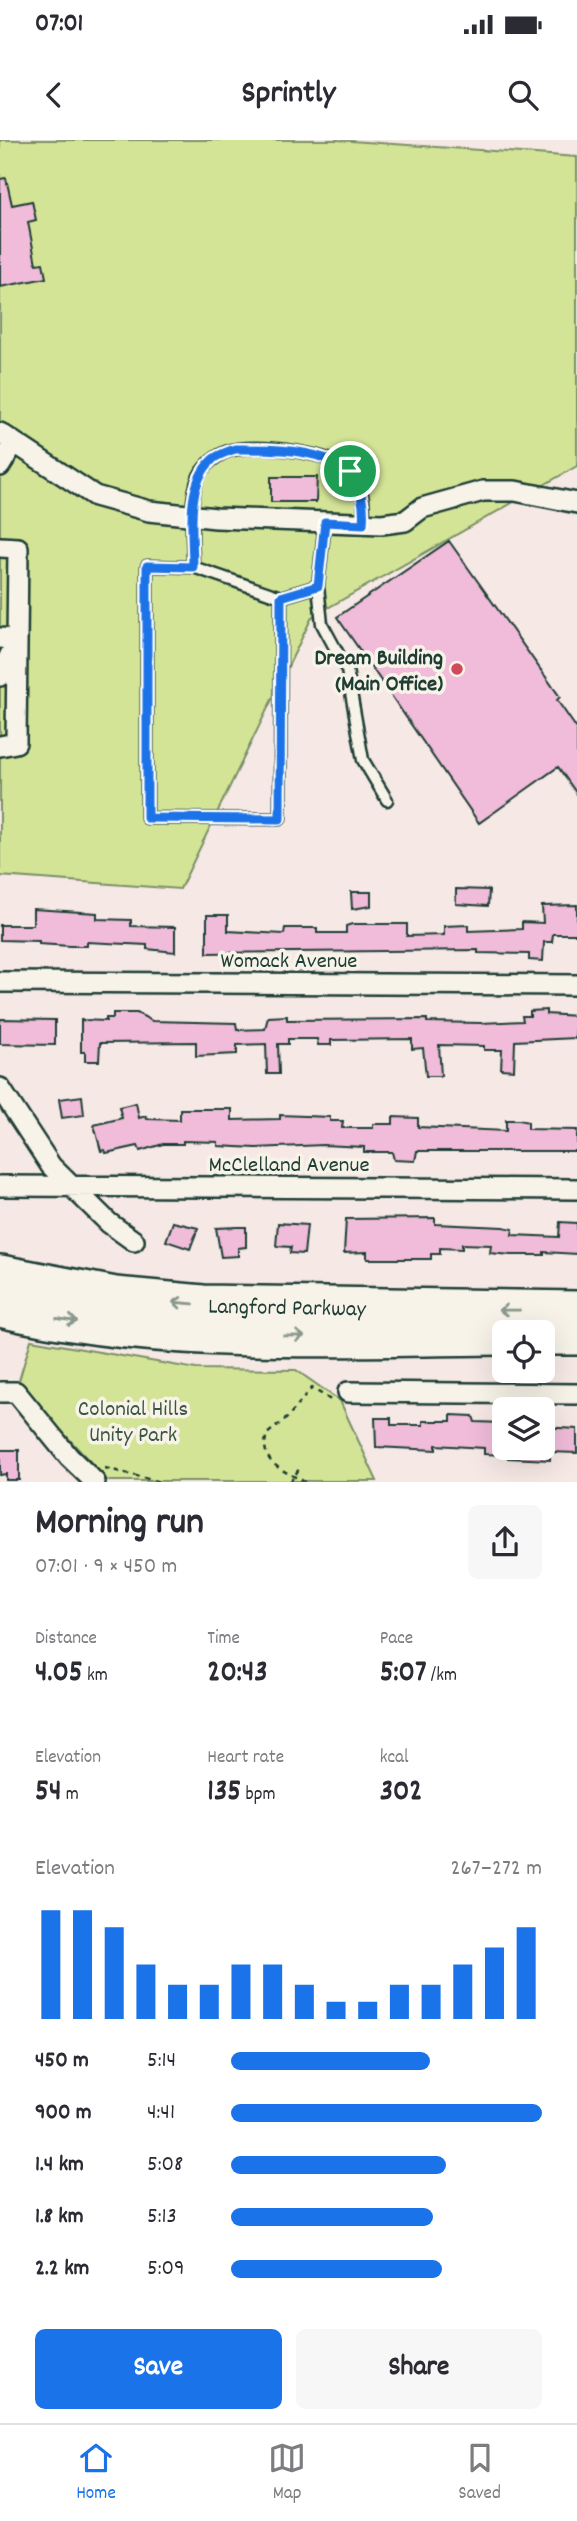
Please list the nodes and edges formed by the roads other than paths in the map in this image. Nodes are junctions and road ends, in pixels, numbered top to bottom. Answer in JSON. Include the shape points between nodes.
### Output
{"nodes":[{"id":1,"x":7,"y":438,"type":"edge"},
{"id":2,"x":0,"y":466,"type":"edge"},
{"id":3,"x":577,"y":503,"type":"edge"},
{"id":4,"x":192,"y":516,"type":"junction"},
{"id":5,"x":325,"y":522,"type":"junction"},
{"id":6,"x":363,"y":524,"type":"junction"},
{"id":7,"x":0,"y":547,"type":"edge"},
{"id":8,"x":193,"y":567,"type":"junction"},
{"id":9,"x":318,"y":586,"type":"junction"},
{"id":10,"x":281,"y":597,"type":"junction"},
{"id":11,"x":9,"y":639,"type":"edge"},
{"id":12,"x":0,"y":676,"type":"edge"},
{"id":13,"x":0,"y":746,"type":"edge"},
{"id":14,"x":387,"y":800,"type":"dead end"},
{"id":15,"x":0,"y":982,"type":"edge"},
{"id":16,"x":577,"y":985,"type":"edge"},
{"id":17,"x":0,"y":1088,"type":"edge"},
{"id":18,"x":0,"y":1186,"type":"edge"},
{"id":19,"x":71,"y":1186,"type":"junction"},
{"id":20,"x":577,"y":1189,"type":"edge"},
{"id":21,"x":134,"y":1241,"type":"dead end"},
{"id":22,"x":0,"y":1274,"type":"edge"},
{"id":23,"x":0,"y":1308,"type":"edge"},
{"id":24,"x":577,"y":1310,"type":"edge"},
{"id":25,"x":492,"y":1336,"type":"edge"},
{"id":26,"x":555,"y":1336,"type":"edge"},
{"id":27,"x":577,"y":1336,"type":"edge"},
{"id":28,"x":0,"y":1392,"type":"edge"},
{"id":29,"x":348,"y":1392,"type":"dead end"},
{"id":30,"x":577,"y":1394,"type":"edge"},
{"id":31,"x":93,"y":1479,"type":"edge"}],
"edges":[{"from":1,"to":2,"type":"street"},
{"from":1,"to":4,"type":"street","via":[[95,496],[149,511]]},
{"from":3,"to":6,"type":"street","via":[[515,491],[483,491],[422,508],[405,521]]},
{"from":4,"to":5,"type":"street"},
{"from":4,"to":6,"type":"lane","via":[[199,476],[212,459],[235,449],[274,449],[324,457],[350,471],[362,492]]},
{"from":4,"to":8,"type":"lane"},
{"from":5,"to":6,"type":"street"},
{"from":5,"to":9,"type":"lane"},
{"from":7,"to":11,"type":"street","via":[[18,548]]},
{"from":8,"to":10,"type":"lane"},
{"from":8,"to":10,"type":"lane","via":[[147,566],[147,818],[280,819]]},
{"from":9,"to":10,"type":"lane"},
{"from":9,"to":14,"type":"lane","via":[[322,624],[347,670],[363,760]]},
{"from":11,"to":12,"type":"street"},
{"from":11,"to":13,"type":"street","via":[[16,743]]},
{"from":15,"to":16,"type":"street","name":"Womack Avenue"},
{"from":17,"to":19,"type":"street","via":[[51,1166]]},
{"from":18,"to":19,"type":"street","name":"McClelland Avenue"},
{"from":19,"to":20,"type":"street","name":"McClelland Avenue"},
{"from":19,"to":21,"type":"street"},
{"from":24,"to":22,"type":"highway","name":"Langford Parkway","one_way":true,"via":[[203,1304],[115,1296]]},
{"from":23,"to":25,"type":"highway","name":"Langford Parkway","one_way":true,"via":[[119,1327],[221,1335]]},
{"from":26,"to":27,"type":"highway"},
{"from":28,"to":31,"type":"street","via":[[16,1392]]},
{"from":29,"to":30,"type":"street"}]}
